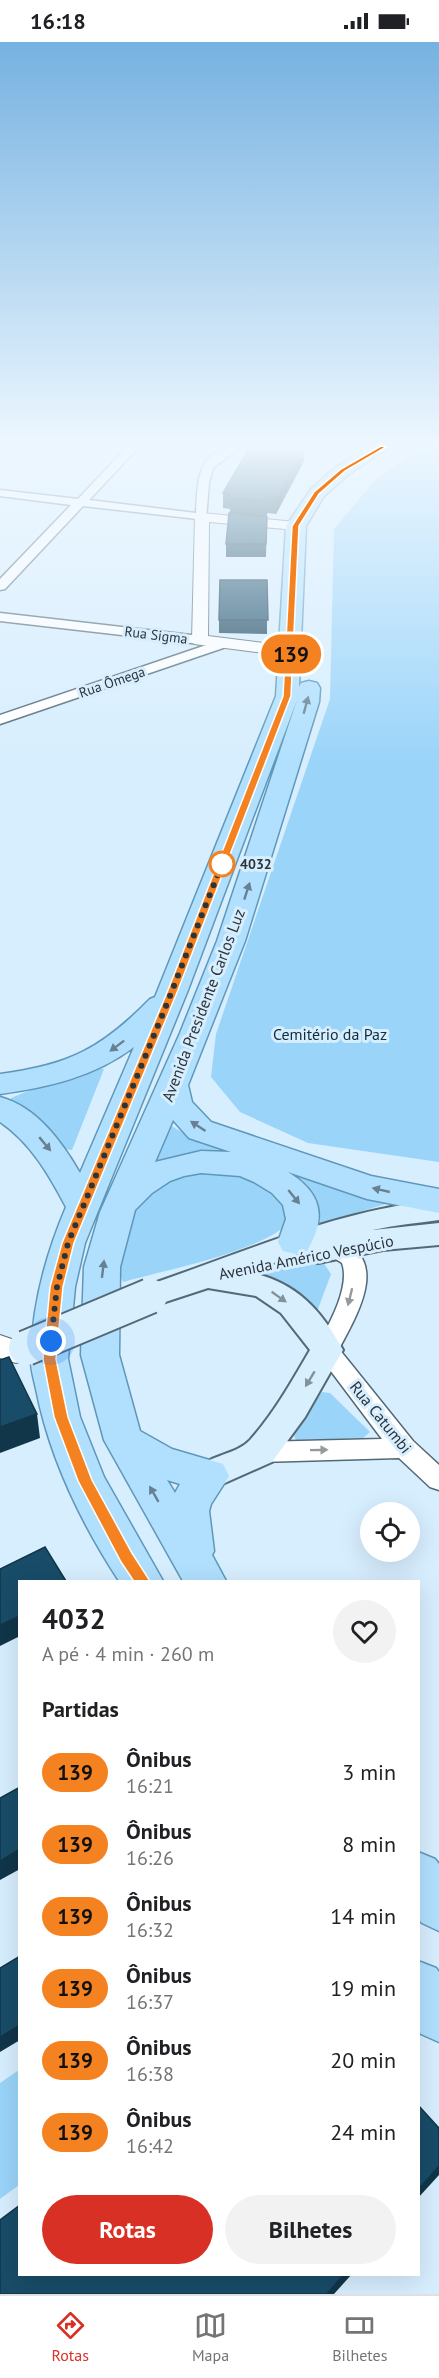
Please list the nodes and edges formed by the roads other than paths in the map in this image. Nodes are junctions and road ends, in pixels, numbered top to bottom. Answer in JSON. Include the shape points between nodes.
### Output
{"nodes":[{"id":1,"x":33,"y":552,"type":"edge"},
{"id":2,"x":202,"y":552,"type":"edge"},
{"id":3,"x":297,"y":552,"type":"edge"},
{"id":4,"x":313,"y":552,"type":"edge"},
{"id":5,"x":0,"y":586,"type":"edge"},
{"id":6,"x":0,"y":617,"type":"edge"},
{"id":7,"x":201,"y":640,"type":"junction"},
{"id":8,"x":224,"y":643,"type":"junction"},
{"id":9,"x":301,"y":654,"type":"junction"},
{"id":10,"x":0,"y":720,"type":"edge"},
{"id":11,"x":173,"y":990,"type":"junction"},
{"id":12,"x":0,"y":1084,"type":"edge"},
{"id":13,"x":172,"y":1085,"type":"junction"},
{"id":14,"x":0,"y":1107,"type":"edge"},
{"id":15,"x":439,"y":1201,"type":"edge"},
{"id":16,"x":84,"y":1209,"type":"junction"},
{"id":17,"x":439,"y":1210,"type":"edge"},
{"id":18,"x":117,"y":1212,"type":"junction"},
{"id":19,"x":439,"y":1234,"type":"edge"},
{"id":20,"x":295,"y":1242,"type":"junction"},
{"id":21,"x":336,"y":1248,"type":"junction"},
{"id":22,"x":208,"y":1276,"type":"junction"},
{"id":23,"x":327,"y":1350,"type":"junction"},
{"id":24,"x":10,"y":1351,"type":"edge"},
{"id":25,"x":123,"y":1440,"type":"junction"},
{"id":26,"x":404,"y":1448,"type":"junction"},
{"id":27,"x":260,"y":1452,"type":"junction"},
{"id":28,"x":209,"y":1476,"type":"junction"},
{"id":29,"x":439,"y":1480,"type":"edge"},
{"id":30,"x":201,"y":1576,"type":"edge"},
{"id":31,"x":141,"y":1580,"type":"edge"},
{"id":32,"x":420,"y":1989,"type":"edge"},
{"id":33,"x":439,"y":2016,"type":"edge"}],
"edges":[{"from":1,"to":5,"type":"street"},
{"from":2,"to":7,"type":"street"},
{"from":3,"to":9,"type":"main road","name":"Avenida Presidente Carlos Luz"},
{"from":4,"to":9,"type":"main road","name":"Avenida Presidente Carlos Luz"},
{"from":6,"to":7,"type":"street","name":"Rua Sigma"},
{"from":7,"to":8,"type":"street","name":"Rua Sigma"},
{"from":8,"to":9,"type":"street","name":"Rua Sigma"},
{"from":8,"to":10,"type":"street","name":"Rua Ômega"},
{"from":9,"to":11,"type":"main road","name":"Avenida Presidente Carlos Luz"},
{"from":13,"to":9,"type":"main road","name":"Avenida Presidente Carlos Luz","one_way":true,"via":[[234,930],[308,702]]},
{"from":11,"to":12,"type":"main road","one_way":true,"via":[[139,1029],[101,1058],[67,1072]]},
{"from":11,"to":16,"type":"main road","name":"Avenida Presidente Carlos Luz"},
{"from":15,"to":13,"type":"main road","one_way":true,"via":[[367,1187],[200,1130],[177,1105]]},
{"from":13,"to":18,"type":"main road","name":"Avenida Presidente Carlos Luz"},
{"from":14,"to":16,"type":"main road","one_way":true,"via":[[21,1120],[51,1151]]},
{"from":16,"to":31,"type":"main road","name":"Avenida Presidente Carlos Luz","via":[[68,1243],[57,1287],[49,1359],[61,1417],[85,1481]]},
{"from":17,"to":20,"type":"main road","name":"Avenida Américo Vespúcio","via":[[367,1220]]},
{"from":18,"to":20,"type":"main road","one_way":true,"via":[[134,1189],[164,1171],[186,1164],[223,1161],[259,1169],[292,1192],[304,1218]]},
{"from":25,"to":18,"type":"main road","name":"Avenida Presidente Carlos Luz","one_way":true,"via":[[100,1355],[102,1267]]},
{"from":19,"to":21,"type":"main road","name":"Avenida Américo Vespúcio"},
{"from":20,"to":22,"type":"main road","name":"Avenida Américo Vespúcio"},
{"from":21,"to":22,"type":"main road","name":"Avenida Américo Vespúcio"},
{"from":21,"to":23,"type":"street","one_way":true,"via":[[352,1260],[356,1273],[346,1314]]},
{"from":22,"to":23,"type":"main road","name":"Rua Catumbi","one_way":true,"via":[[266,1288],[277,1294],[306,1316]]},
{"from":22,"to":24,"type":"main road","name":"Avenida Américo Vespúcio","bridge":true},
{"from":23,"to":26,"type":"street","name":"Rua Catumbi"},
{"from":23,"to":27,"type":"main road","one_way":true,"via":[[293,1408]]},
{"from":25,"to":28,"type":"main road","via":[[161,1461]]},
{"from":30,"to":25,"type":"main road","name":"Avenida Presidente Carlos Luz","one_way":true},
{"from":27,"to":26,"type":"street","one_way":true},
{"from":26,"to":29,"type":"street","name":"Rua Catumbi"},
{"from":27,"to":28,"type":"main road"},
{"from":28,"to":30,"type":"main road","via":[[195,1490],[186,1516]]},
{"from":32,"to":33,"type":"main road"}]}
